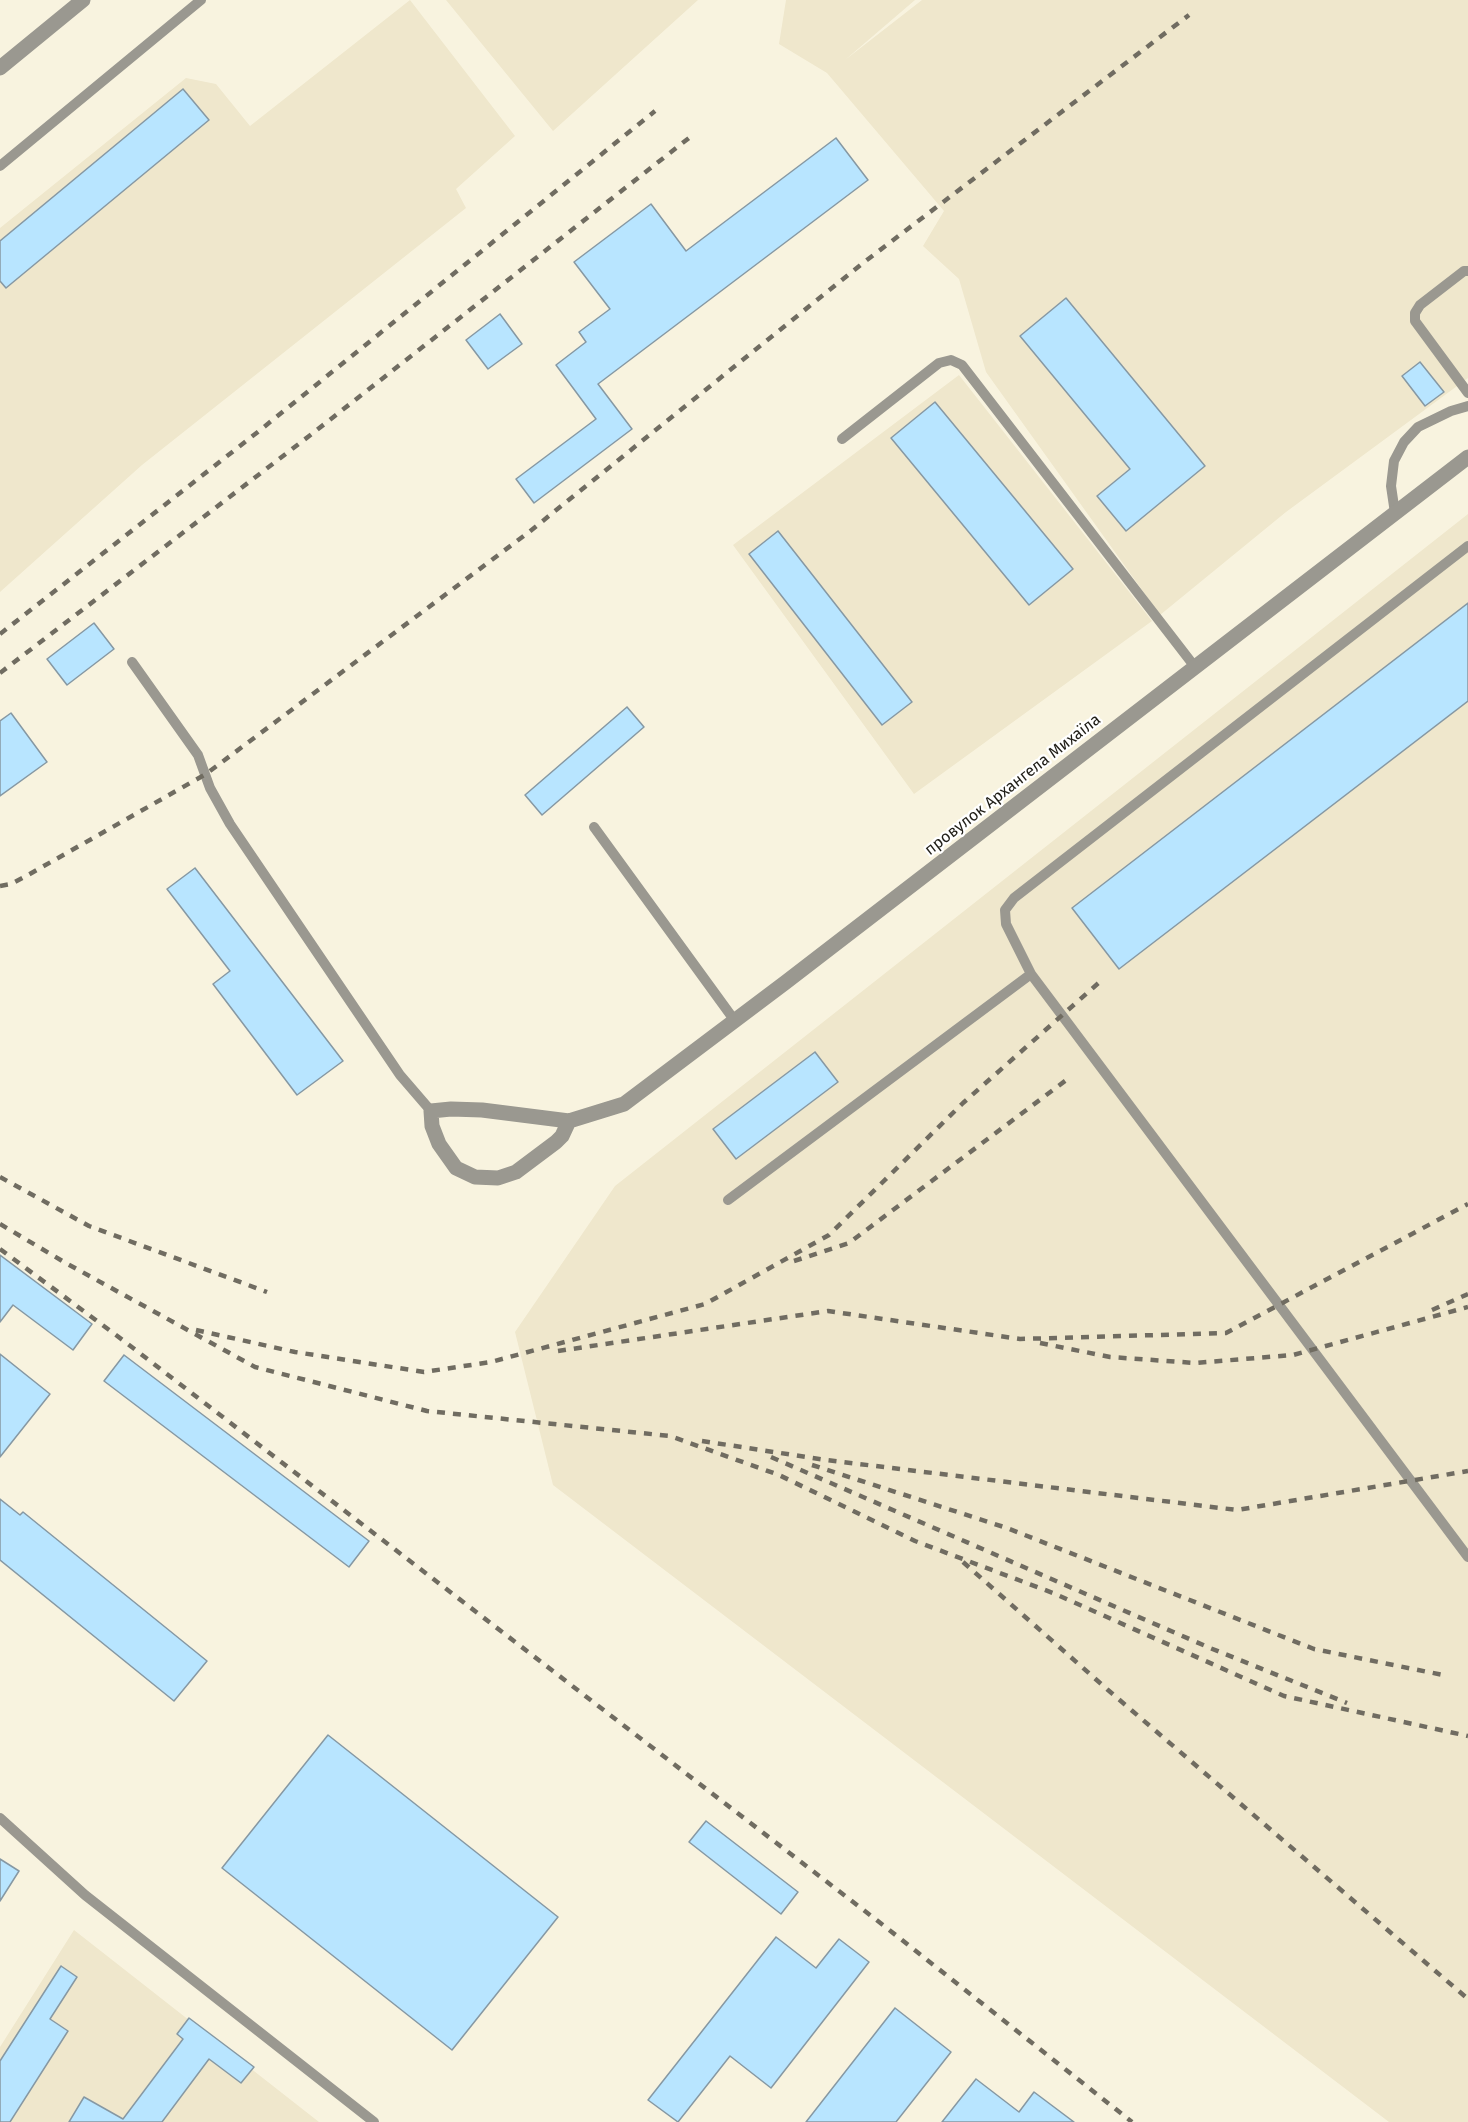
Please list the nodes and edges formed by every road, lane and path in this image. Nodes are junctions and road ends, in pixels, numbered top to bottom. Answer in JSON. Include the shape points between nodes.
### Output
{"nodes":[{"id":1,"x":83,"y":0,"type":"edge"},
{"id":2,"x":201,"y":0,"type":"edge"},
{"id":3,"x":0,"y":68,"type":"edge"},
{"id":4,"x":0,"y":166,"type":"edge"},
{"id":5,"x":1468,"y":271,"type":"edge"},
{"id":6,"x":1468,"y":393,"type":"edge"},
{"id":7,"x":1468,"y":406,"type":"edge"},
{"id":8,"x":842,"y":439,"type":"dead end"},
{"id":9,"x":1468,"y":457,"type":"edge"},
{"id":10,"x":1395,"y":513,"type":"junction"},
{"id":11,"x":1468,"y":546,"type":"edge"},
{"id":12,"x":132,"y":662,"type":"dead end"},
{"id":13,"x":1195,"y":667,"type":"junction"},
{"id":14,"x":594,"y":827,"type":"dead end"},
{"id":15,"x":1031,"y":974,"type":"junction"},
{"id":16,"x":735,"y":1021,"type":"junction"},
{"id":17,"x":431,"y":1111,"type":"junction"},
{"id":18,"x":569,"y":1121,"type":"junction"},
{"id":19,"x":728,"y":1200,"type":"dead end"},
{"id":20,"x":1468,"y":1557,"type":"edge"},
{"id":21,"x":0,"y":1818,"type":"edge"},
{"id":22,"x":374,"y":2122,"type":"edge"}],
"edges":[{"from":1,"to":3,"type":"street"},
{"from":2,"to":4,"type":"lane"},
{"from":5,"to":6,"type":"lane","via":[[1420,305],[1415,321]]},
{"from":7,"to":10,"type":"lane","via":[[1418,427],[1404,442],[1394,461],[1391,486]]},
{"from":8,"to":13,"type":"lane","via":[[939,363],[951,360],[962,365]]},
{"from":9,"to":10,"type":"street","name":"провулок Архангела Михаїла"},
{"from":10,"to":13,"type":"street","name":"провулок Архангела Михаїла"},
{"from":11,"to":15,"type":"lane","via":[[1014,898],[1005,910],[1006,924]]},
{"from":12,"to":17,"type":"lane","via":[[198,755],[230,824],[400,1075]]},
{"from":13,"to":16,"type":"street","name":"провулок Архангела Михаїла"},
{"from":14,"to":16,"type":"lane"},
{"from":15,"to":19,"type":"lane"},
{"from":15,"to":20,"type":"lane"},
{"from":16,"to":18,"type":"street","name":"провулок Архангела Михаїла","via":[[624,1104]]},
{"from":17,"to":18,"type":"street","name":"провулок Архангела Михаїла","via":[[482,1110]]},
{"from":17,"to":18,"type":"street","via":[[439,1144],[456,1168],[475,1177],[498,1178],[516,1172],[556,1143]]},
{"from":21,"to":22,"type":"lane","via":[[85,1895]]}]}
